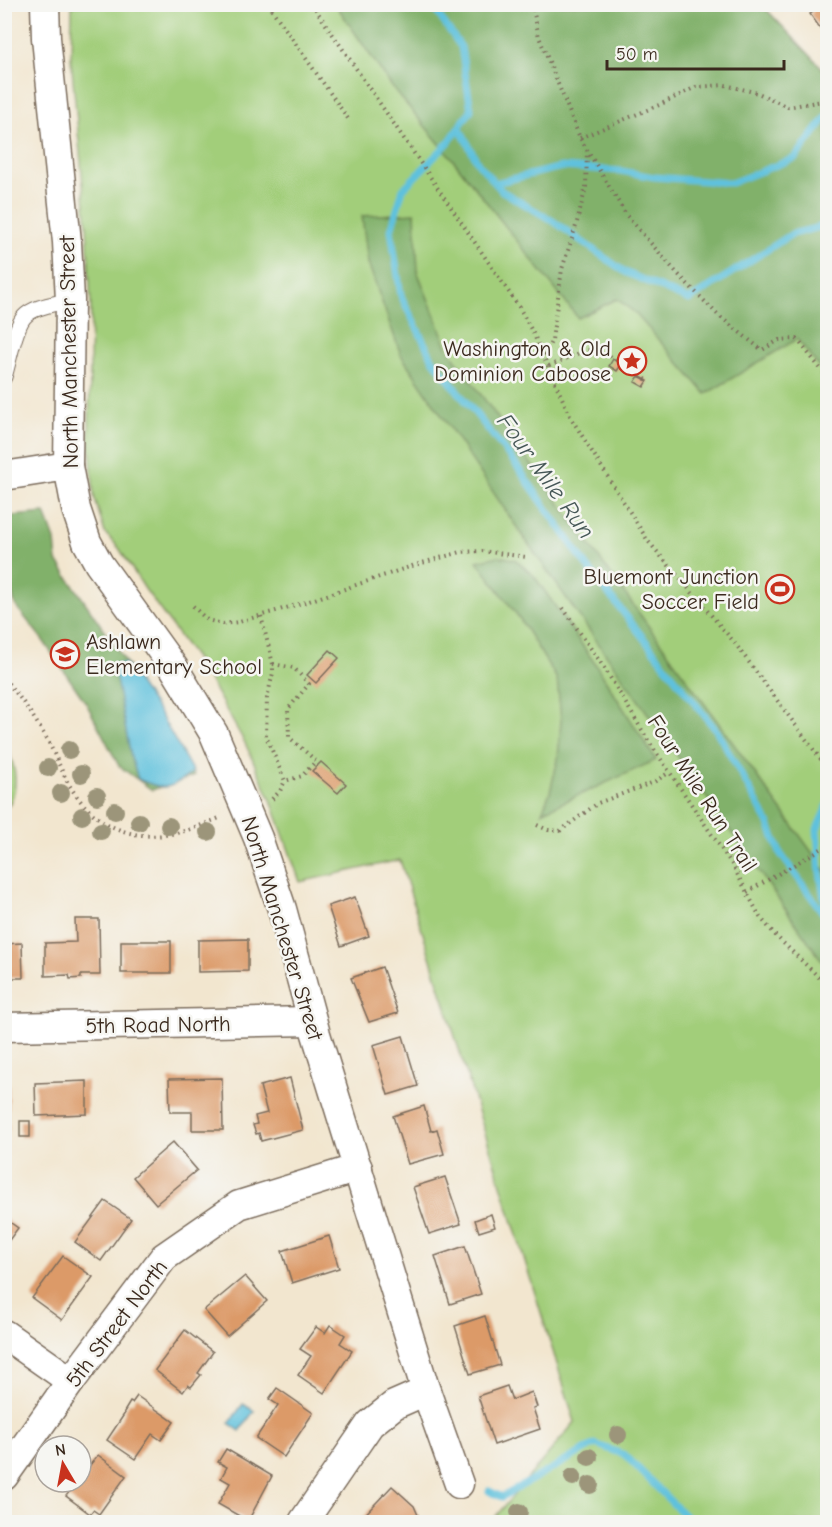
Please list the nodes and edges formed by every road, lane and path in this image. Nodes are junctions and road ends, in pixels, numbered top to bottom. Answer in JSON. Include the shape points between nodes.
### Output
{"nodes":[{"id":1,"x":45,"y":4,"type":"edge"},
{"id":2,"x":268,"y":4,"type":"edge"},
{"id":3,"x":312,"y":4,"type":"edge"},
{"id":4,"x":532,"y":4,"type":"edge"},
{"id":5,"x":828,"y":100,"type":"edge"},
{"id":6,"x":350,"y":120,"type":"dead end"},
{"id":7,"x":580,"y":138,"type":"junction"},
{"id":8,"x":587,"y":150,"type":"junction"},
{"id":9,"x":4,"y":262,"type":"edge"},
{"id":10,"x":4,"y":275,"type":"edge"},
{"id":11,"x":69,"y":300,"type":"junction"},
{"id":12,"x":544,"y":355,"type":"junction"},
{"id":13,"x":549,"y":366,"type":"junction"},
{"id":14,"x":4,"y":377,"type":"edge"},
{"id":15,"x":828,"y":378,"type":"edge"},
{"id":16,"x":647,"y":380,"type":"dead end"},
{"id":17,"x":68,"y":466,"type":"junction"},
{"id":18,"x":4,"y":476,"type":"edge"},
{"id":19,"x":526,"y":557,"type":"dead end"},
{"id":20,"x":193,"y":606,"type":"dead end"},
{"id":21,"x":562,"y":608,"type":"dead end"},
{"id":22,"x":261,"y":616,"type":"junction"},
{"id":23,"x":273,"y":664,"type":"junction"},
{"id":24,"x":4,"y":679,"type":"edge"},
{"id":25,"x":828,"y":769,"type":"edge"},
{"id":26,"x":670,"y":772,"type":"junction"},
{"id":27,"x":285,"y":781,"type":"junction"},
{"id":28,"x":271,"y":800,"type":"dead end"},
{"id":29,"x":223,"y":817,"type":"dead end"},
{"id":30,"x":537,"y":825,"type":"dead end"},
{"id":31,"x":828,"y":845,"type":"edge"},
{"id":32,"x":747,"y":892,"type":"junction"},
{"id":33,"x":828,"y":986,"type":"edge"},
{"id":34,"x":312,"y":1021,"type":"junction"},
{"id":35,"x":4,"y":1027,"type":"edge"},
{"id":36,"x":358,"y":1168,"type":"junction"},
{"id":37,"x":4,"y":1334,"type":"edge"},
{"id":38,"x":71,"y":1381,"type":"junction"},
{"id":39,"x":426,"y":1391,"type":"junction"},
{"id":40,"x":4,"y":1476,"type":"edge"},
{"id":41,"x":459,"y":1484,"type":"dead end"},
{"id":42,"x":303,"y":1522,"type":"edge"}],
"edges":[{"from":1,"to":11,"type":"street","name":"North Manchester Street"},
{"from":2,"to":6,"type":"path"},
{"from":3,"to":12,"type":"path","via":[[519,308]]},
{"from":4,"to":7,"type":"path","via":[[539,37]]},
{"from":5,"to":7,"type":"path","via":[[788,107],[758,93],[725,85],[696,87]]},
{"from":7,"to":8,"type":"path"},
{"from":8,"to":12,"type":"path","via":[[586,187],[561,269],[552,340]]},
{"from":8,"to":15,"type":"path","via":[[627,216],[719,316],[762,350],[779,340],[797,339]]},
{"from":9,"to":10,"type":"path"},
{"from":11,"to":14,"type":"lane","via":[[25,316]]},
{"from":11,"to":17,"type":"street","name":"North Manchester Street"},
{"from":12,"to":13,"type":"path"},
{"from":13,"to":16,"type":"path","via":[[586,350],[601,350]]},
{"from":13,"to":25,"type":"path","via":[[571,418],[648,541],[734,642]]},
{"from":17,"to":18,"type":"street"},
{"from":17,"to":34,"type":"street","name":"North Manchester Street","via":[[79,520],[93,553],[174,668],[214,734],[258,838]]},
{"from":19,"to":22,"type":"path","via":[[461,552]]},
{"from":20,"to":22,"type":"path","via":[[207,620],[223,624]]},
{"from":21,"to":26,"type":"path","name":"Four Mile Run Trail"},
{"from":22,"to":23,"type":"path"},
{"from":23,"to":27,"type":"path","via":[[266,736]]},
{"from":23,"to":27,"type":"path","via":[[294,668],[309,684],[288,710],[290,737],[316,761],[302,776]]},
{"from":24,"to":29,"type":"path","via":[[47,740],[68,783],[103,822],[125,833],[157,836]]},
{"from":26,"to":30,"type":"path","via":[[598,803],[560,831]]},
{"from":26,"to":32,"type":"path","name":"Four Mile Run Trail"},
{"from":27,"to":28,"type":"path"},
{"from":31,"to":32,"type":"path","name":"Four Mile Run Trail"},
{"from":32,"to":33,"type":"path","name":"Four Mile Run Trail","via":[[760,917],[777,937]]},
{"from":34,"to":35,"type":"street","name":"5th Road North"},
{"from":34,"to":36,"type":"street","name":"North Manchester Street"},
{"from":36,"to":38,"type":"street","name":"5th Street North","via":[[239,1205],[164,1257]]},
{"from":36,"to":39,"type":"street","name":"North Manchester Street"},
{"from":37,"to":38,"type":"street"},
{"from":38,"to":40,"type":"street","name":"5th Street North"},
{"from":39,"to":41,"type":"street","name":"North Manchester Street"},
{"from":39,"to":42,"type":"street","via":[[394,1405],[370,1424]]}]}
